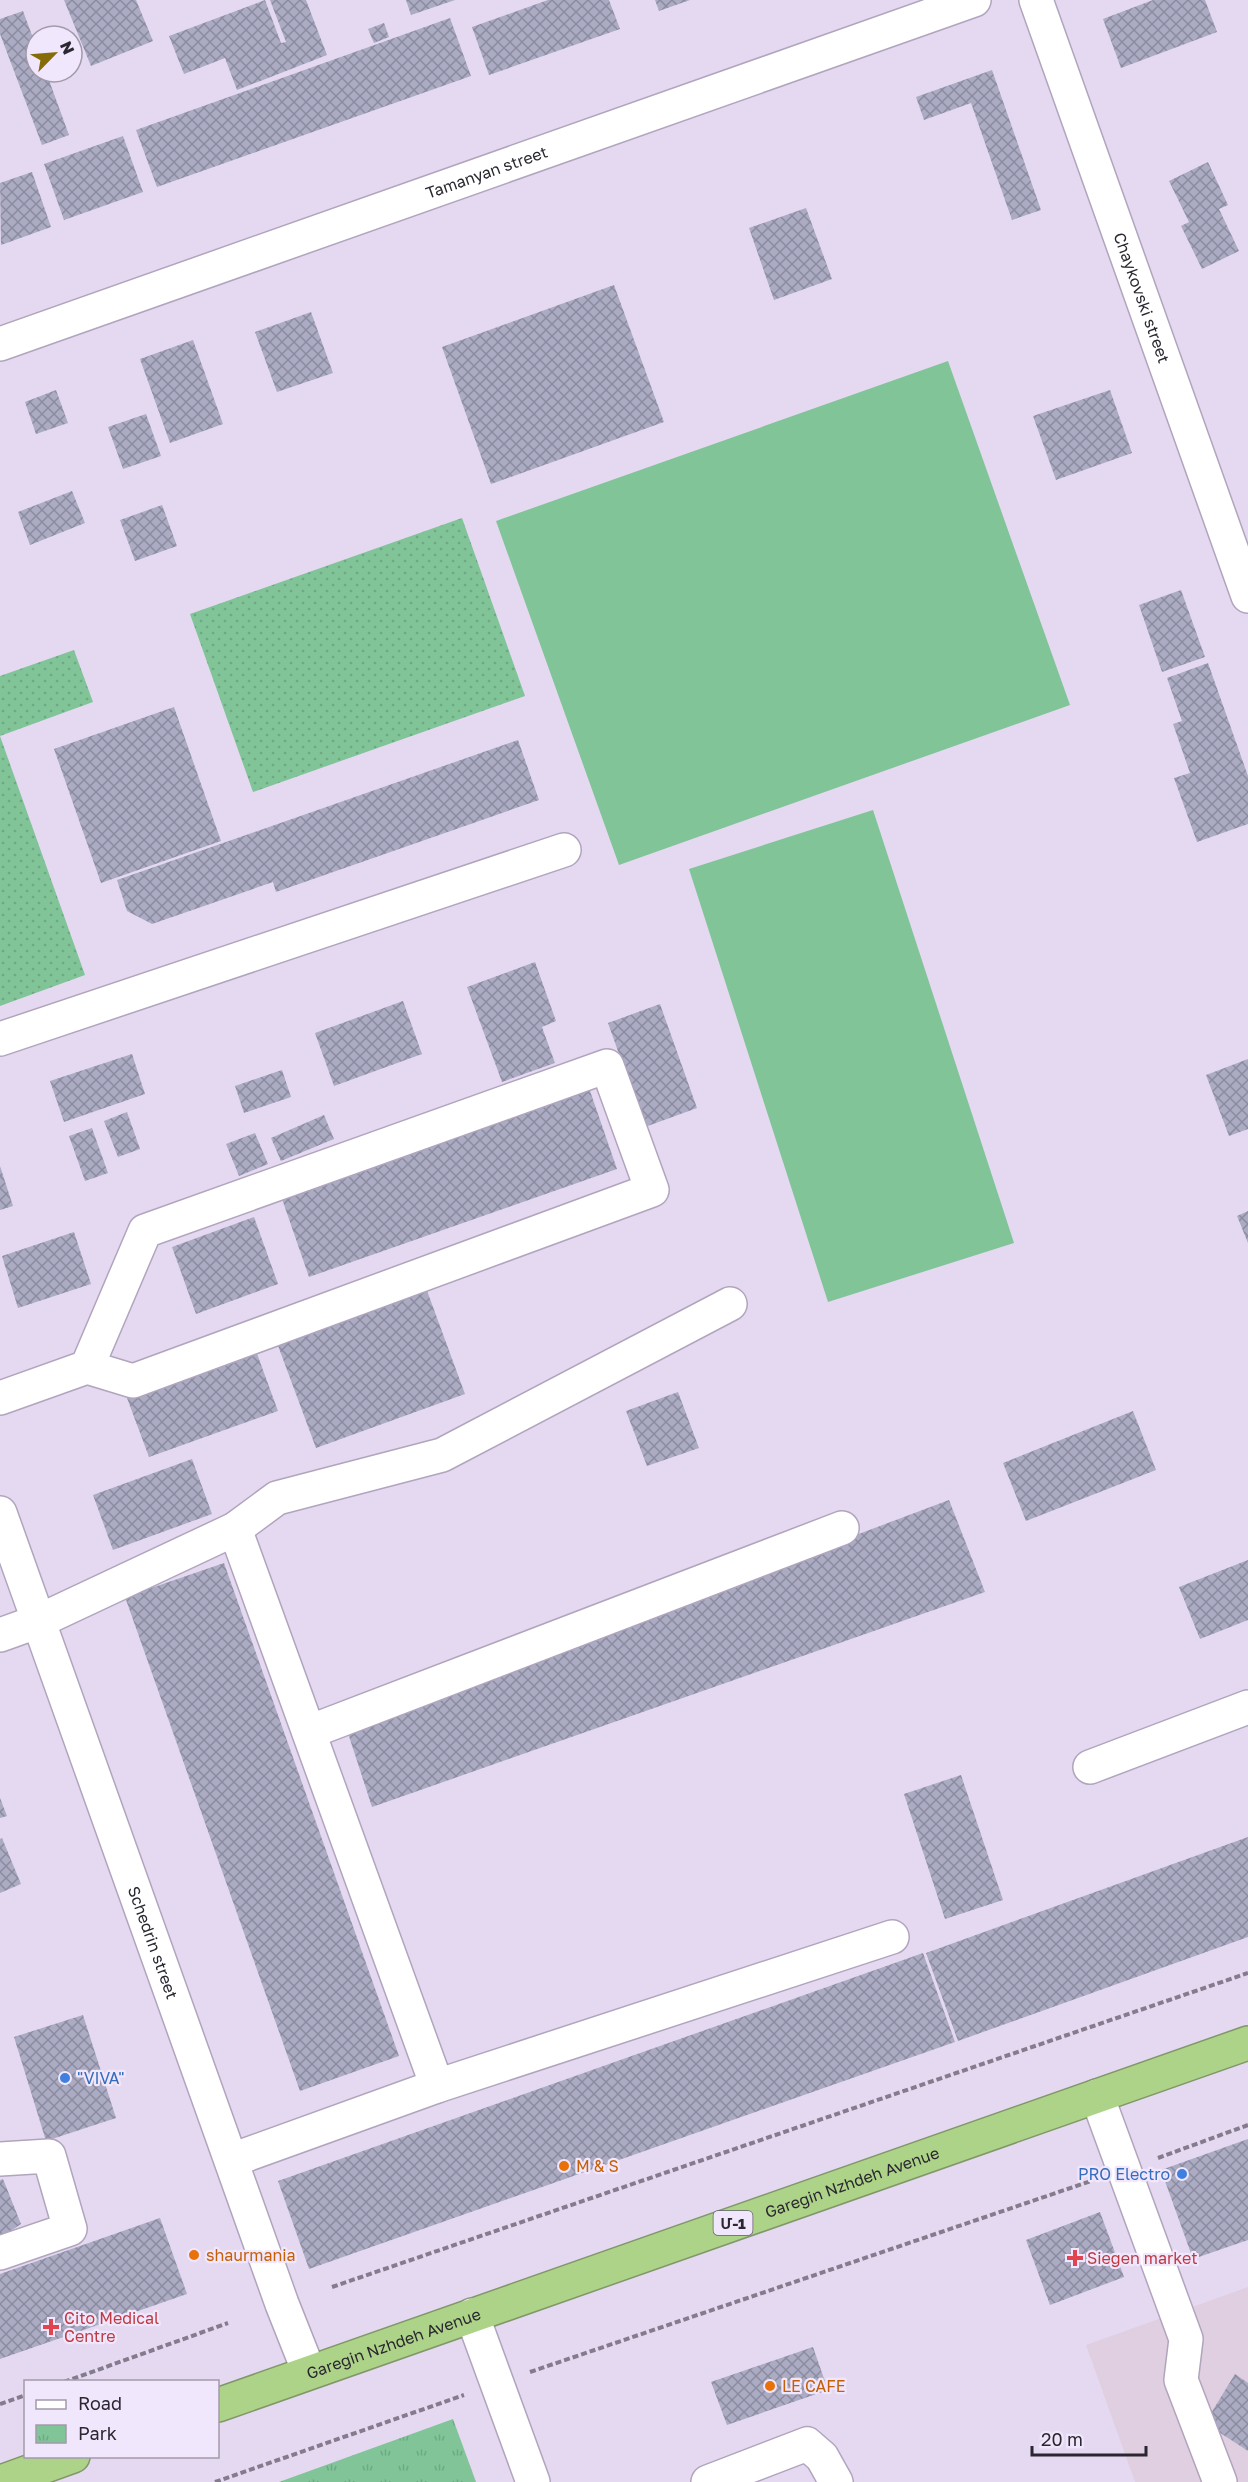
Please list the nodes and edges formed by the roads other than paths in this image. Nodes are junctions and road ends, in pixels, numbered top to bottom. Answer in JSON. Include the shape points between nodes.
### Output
{"nodes":[{"id":1,"x":974,"y":0,"type":"edge"},
{"id":2,"x":1036,"y":0,"type":"edge"},
{"id":3,"x":0,"y":344,"type":"edge"},
{"id":4,"x":1248,"y":596,"type":"edge"},
{"id":5,"x":564,"y":850,"type":"dead end"},
{"id":6,"x":0,"y":1039,"type":"edge"},
{"id":7,"x":730,"y":1304,"type":"dead end"},
{"id":8,"x":87,"y":1367,"type":"junction"},
{"id":9,"x":0,"y":1398,"type":"edge"},
{"id":10,"x":0,"y":1513,"type":"edge"},
{"id":11,"x":842,"y":1528,"type":"dead end"},
{"id":12,"x":235,"y":1529,"type":"junction"},
{"id":13,"x":39,"y":1621,"type":"junction"},
{"id":14,"x":0,"y":1635,"type":"edge"},
{"id":15,"x":1248,"y":1707,"type":"edge"},
{"id":16,"x":309,"y":1732,"type":"junction"},
{"id":17,"x":1090,"y":1767,"type":"dead end"},
{"id":18,"x":892,"y":1937,"type":"dead end"},
{"id":19,"x":1248,"y":2043,"type":"edge"},
{"id":20,"x":437,"y":2086,"type":"junction"},
{"id":21,"x":1097,"y":2096,"type":"junction"},
{"id":22,"x":0,"y":2159,"type":"edge"},
{"id":23,"x":232,"y":2160,"type":"junction"},
{"id":24,"x":0,"y":2253,"type":"edge"},
{"id":25,"x":472,"y":2314,"type":"junction"},
{"id":26,"x":309,"y":2372,"type":"junction"},
{"id":27,"x":219,"y":2405,"type":"edge"},
{"id":28,"x":70,"y":2458,"type":"edge"},
{"id":29,"x":1,"y":2482,"type":"edge"},
{"id":30,"x":533,"y":2482,"type":"edge"},
{"id":31,"x":708,"y":2482,"type":"edge"},
{"id":32,"x":836,"y":2482,"type":"edge"},
{"id":33,"x":1220,"y":2482,"type":"edge"}],
"edges":[{"from":1,"to":3,"type":"street","name":"Tamanyan street"},
{"from":2,"to":4,"type":"street","name":"Chaykovski street"},
{"from":5,"to":6,"type":"street"},
{"from":7,"to":12,"type":"street","via":[[442,1455],[277,1498]]},
{"from":8,"to":8,"type":"street","via":[[133,1381],[652,1190],[607,1066],[145,1231]]},
{"from":8,"to":9,"type":"street"},
{"from":10,"to":13,"type":"street","name":"Schedrin street"},
{"from":11,"to":16,"type":"street"},
{"from":12,"to":13,"type":"street"},
{"from":12,"to":16,"type":"street"},
{"from":13,"to":14,"type":"street"},
{"from":13,"to":23,"type":"street","name":"Schedrin street"},
{"from":15,"to":17,"type":"street"},
{"from":16,"to":20,"type":"street"},
{"from":18,"to":20,"type":"street"},
{"from":19,"to":21,"type":"highway","name":"Garegin Nzhdeh Avenue","number":"Մ-1"},
{"from":20,"to":23,"type":"street"},
{"from":21,"to":25,"type":"highway","name":"Garegin Nzhdeh Avenue","number":"Մ-1"},
{"from":21,"to":33,"type":"street","via":[[1186,2339],[1181,2380]]},
{"from":22,"to":24,"type":"street","via":[[49,2156],[70,2229]]},
{"from":23,"to":26,"type":"street","name":"Schedrin street"},
{"from":25,"to":26,"type":"highway","name":"Garegin Nzhdeh Avenue","number":"Մ-1"},
{"from":25,"to":30,"type":"street"},
{"from":26,"to":27,"type":"highway","name":"Garegin Nzhdeh Avenue","number":"Մ-1"},
{"from":28,"to":29,"type":"highway"},
{"from":31,"to":32,"type":"street","via":[[807,2444],[822,2457]]}]}
